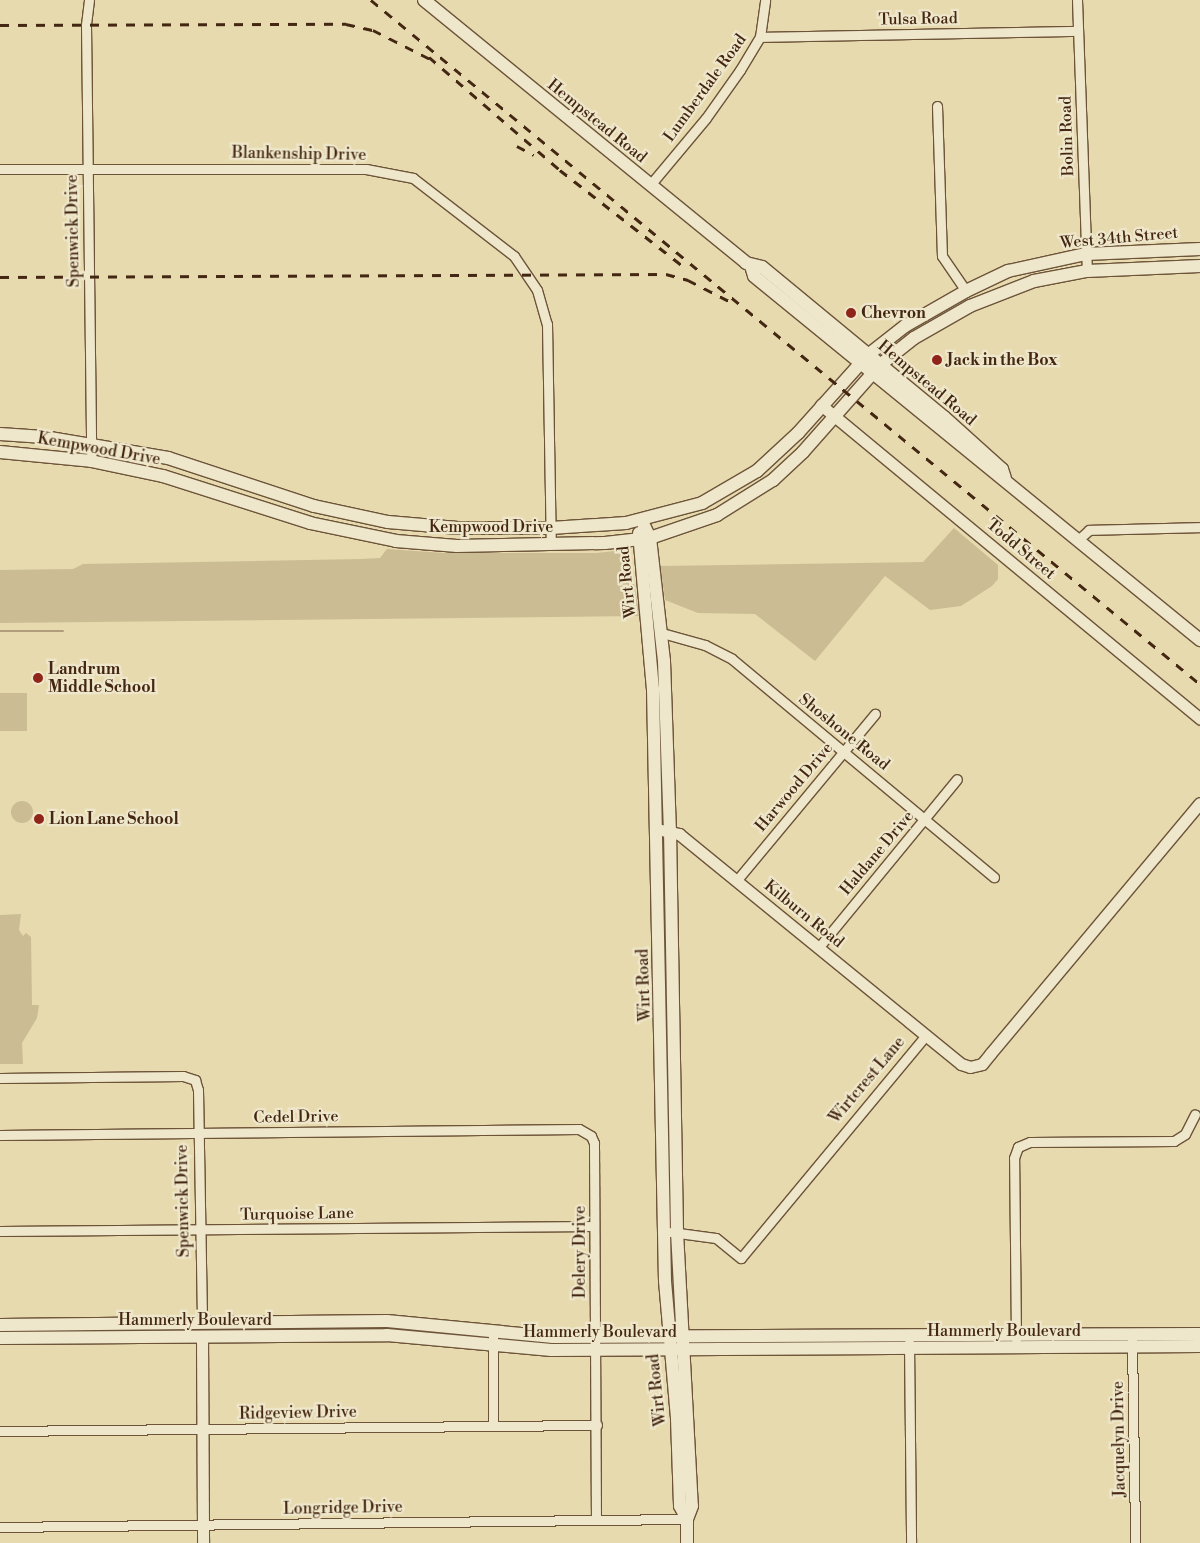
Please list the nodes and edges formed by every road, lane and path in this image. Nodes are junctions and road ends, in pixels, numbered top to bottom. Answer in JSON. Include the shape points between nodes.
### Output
{"nodes":[{"id":1,"x":89,"y":0,"type":"edge"},
{"id":2,"x":424,"y":0,"type":"edge"},
{"id":3,"x":765,"y":0,"type":"edge"},
{"id":4,"x":1077,"y":0,"type":"edge"},
{"id":5,"x":1078,"y":31,"type":"junction"},
{"id":6,"x":760,"y":37,"type":"junction"},
{"id":7,"x":937,"y":106,"type":"dead end"},
{"id":8,"x":0,"y":170,"type":"edge"},
{"id":9,"x":88,"y":170,"type":"junction"},
{"id":10,"x":650,"y":185,"type":"junction"},
{"id":11,"x":1200,"y":249,"type":"edge"},
{"id":12,"x":1086,"y":254,"type":"junction"},
{"id":13,"x":1200,"y":266,"type":"edge"},
{"id":14,"x":1087,"y":271,"type":"junction"},
{"id":15,"x":966,"y":291,"type":"junction"},
{"id":16,"x":863,"y":359,"type":"junction"},
{"id":17,"x":876,"y":369,"type":"junction"},
{"id":18,"x":821,"y":405,"type":"junction"},
{"id":19,"x":834,"y":416,"type":"junction"},
{"id":20,"x":0,"y":434,"type":"edge"},
{"id":21,"x":91,"y":444,"type":"junction"},
{"id":22,"x":0,"y":452,"type":"edge"},
{"id":23,"x":91,"y":461,"type":"junction"},
{"id":24,"x":746,"y":478,"type":"junction"},
{"id":25,"x":756,"y":491,"type":"junction"},
{"id":26,"x":642,"y":521,"type":"junction"},
{"id":27,"x":1200,"y":527,"type":"edge"},
{"id":28,"x":551,"y":528,"type":"junction"},
{"id":29,"x":644,"y":539,"type":"junction"},
{"id":30,"x":1079,"y":539,"type":"junction"},
{"id":31,"x":551,"y":544,"type":"junction"},
{"id":32,"x":662,"y":632,"type":"junction"},
{"id":33,"x":1200,"y":640,"type":"edge"},
{"id":34,"x":875,"y":714,"type":"dead end"},
{"id":35,"x":1200,"y":719,"type":"edge"},
{"id":36,"x":844,"y":751,"type":"junction"},
{"id":37,"x":957,"y":779,"type":"dead end"},
{"id":38,"x":1200,"y":803,"type":"edge"},
{"id":39,"x":926,"y":818,"type":"junction"},
{"id":40,"x":664,"y":829,"type":"junction"},
{"id":41,"x":994,"y":878,"type":"dead end"},
{"id":42,"x":737,"y":880,"type":"junction"},
{"id":43,"x":819,"y":947,"type":"junction"},
{"id":44,"x":926,"y":1035,"type":"junction"},
{"id":45,"x":0,"y":1078,"type":"edge"},
{"id":46,"x":1195,"y":1114,"type":"dead end"},
{"id":47,"x":198,"y":1133,"type":"junction"},
{"id":48,"x":0,"y":1135,"type":"edge"},
{"id":49,"x":591,"y":1136,"type":"joint"},
{"id":50,"x":594,"y":1226,"type":"junction"},
{"id":51,"x":200,"y":1230,"type":"junction"},
{"id":52,"x":0,"y":1232,"type":"edge"},
{"id":53,"x":671,"y":1232,"type":"junction"},
{"id":54,"x":245,"y":1322,"type":"junction"},
{"id":55,"x":202,"y":1323,"type":"junction"},
{"id":56,"x":0,"y":1325,"type":"edge"},
{"id":57,"x":365,"y":1328,"type":"junction"},
{"id":58,"x":74,"y":1331,"type":"junction"},
{"id":59,"x":493,"y":1332,"type":"junction"},
{"id":60,"x":1200,"y":1334,"type":"edge"},
{"id":61,"x":154,"y":1337,"type":"junction"},
{"id":62,"x":202,"y":1337,"type":"junction"},
{"id":63,"x":0,"y":1338,"type":"edge"},
{"id":64,"x":1132,"y":1340,"type":"junction"},
{"id":65,"x":1016,"y":1341,"type":"junction"},
{"id":66,"x":909,"y":1342,"type":"junction"},
{"id":67,"x":675,"y":1343,"type":"junction"},
{"id":68,"x":595,"y":1344,"type":"junction"},
{"id":69,"x":492,"y":1345,"type":"junction"},
{"id":70,"x":1200,"y":1346,"type":"edge"},
{"id":71,"x":493,"y":1425,"type":"junction"},
{"id":72,"x":596,"y":1425,"type":"junction"},
{"id":73,"x":202,"y":1430,"type":"junction"},
{"id":74,"x":0,"y":1431,"type":"edge"},
{"id":75,"x":686,"y":1518,"type":"junction"},
{"id":76,"x":596,"y":1519,"type":"junction"},
{"id":77,"x":203,"y":1525,"type":"junction"},
{"id":78,"x":0,"y":1527,"type":"edge"},
{"id":79,"x":203,"y":1543,"type":"edge"},
{"id":80,"x":687,"y":1543,"type":"edge"},
{"id":81,"x":911,"y":1543,"type":"edge"},
{"id":82,"x":1135,"y":1543,"type":"edge"}],
"edges":[{"from":1,"to":9,"type":"street","name":"Spenwick Drive","via":[[86,25]]},
{"from":2,"to":10,"type":"main road","name":"Hempstead Road"},
{"from":3,"to":6,"type":"street","name":"Lumberdale Road"},
{"from":4,"to":5,"type":"street","name":"Bolin Road"},
{"from":5,"to":6,"type":"street","name":"Tulsa Road"},
{"from":5,"to":12,"type":"street","name":"Bolin Road"},
{"from":6,"to":10,"type":"street","name":"Lumberdale Road","via":[[706,118]]},
{"from":7,"to":15,"type":"street","via":[[942,256]]},
{"from":8,"to":9,"type":"street","name":"Blankenship Drive"},
{"from":9,"to":21,"type":"street","name":"Spenwick Drive"},
{"from":9,"to":28,"type":"street","name":"Blankenship Drive","via":[[366,169],[413,178],[453,208],[514,256],[537,290],[547,324]]},
{"from":10,"to":16,"type":"main road","name":"Hempstead Road","via":[[751,266],[754,276]]},
{"from":11,"to":12,"type":"main road","name":"West 34th Street"},
{"from":12,"to":14,"type":"street","name":"Bolin Road"},
{"from":12,"to":15,"type":"main road","name":"West 34th Street","via":[[1008,271]]},
{"from":13,"to":14,"type":"main road","name":"West 34th Street"},
{"from":14,"to":17,"type":"main road","name":"West 34th Street","via":[[1027,283],[970,306],[914,338]]},
{"from":15,"to":16,"type":"main road","name":"West 34th Street","via":[[905,326]]},
{"from":16,"to":17,"type":"main road","name":"Hempstead Road"},
{"from":16,"to":18,"type":"main road","name":"Kempwood Drive"},
{"from":17,"to":19,"type":"main road","name":"Kempwood Drive"},
{"from":17,"to":30,"type":"main road","name":"Hempstead Road","via":[[995,476],[1005,478]]},
{"from":18,"to":19,"type":"street","name":"Todd Street"},
{"from":18,"to":24,"type":"main road","name":"Kempwood Drive","via":[[798,433]]},
{"from":19,"to":25,"type":"main road","name":"Kempwood Drive","via":[[803,452]]},
{"from":19,"to":35,"type":"street","name":"Todd Street"},
{"from":20,"to":21,"type":"main road","name":"Kempwood Drive"},
{"from":21,"to":23,"type":"street","name":"Spenwick Drive"},
{"from":21,"to":28,"type":"main road","name":"Kempwood Drive","via":[[168,458],[314,506],[360,517],[458,528]]},
{"from":22,"to":23,"type":"main road","name":"Kempwood Drive"},
{"from":23,"to":31,"type":"main road","name":"Kempwood Drive","via":[[163,476],[270,512],[358,535],[457,546]]},
{"from":24,"to":25,"type":"main road"},
{"from":24,"to":26,"type":"main road","name":"Kempwood Drive","via":[[702,503]]},
{"from":25,"to":29,"type":"main road","name":"Kempwood Drive","via":[[717,515]]},
{"from":26,"to":28,"type":"main road","name":"Kempwood Drive"},
{"from":26,"to":29,"type":"main road","name":"Wirt Road"},
{"from":27,"to":30,"type":"street","via":[[1090,530]]},
{"from":28,"to":31,"type":"street","name":"Blankenship Drive"},
{"from":29,"to":31,"type":"main road","name":"Kempwood Drive"},
{"from":29,"to":32,"type":"main road","name":"Wirt Road"},
{"from":29,"to":40,"type":"main road","name":"Wirt Road"},
{"from":30,"to":33,"type":"main road","name":"Hempstead Road"},
{"from":32,"to":36,"type":"street","name":"Shoshone Road","via":[[704,645],[732,659]]},
{"from":32,"to":40,"type":"main road","name":"Wirt Road"},
{"from":34,"to":36,"type":"street","name":"Harwood Drive"},
{"from":36,"to":39,"type":"street","name":"Shoshone Road"},
{"from":36,"to":42,"type":"street","name":"Harwood Drive"},
{"from":37,"to":39,"type":"street","name":"Haldane Drive"},
{"from":38,"to":44,"type":"street","name":"Wirtcrest Lane","via":[[982,1064],[970,1067],[961,1064]]},
{"from":39,"to":41,"type":"street","name":"Shoshone Road"},
{"from":39,"to":43,"type":"street","name":"Haldane Drive"},
{"from":40,"to":42,"type":"street","name":"Kilburn Road"},
{"from":40,"to":53,"type":"main road","name":"Wirt Road"},
{"from":42,"to":43,"type":"street","name":"Kilburn Road"},
{"from":43,"to":44,"type":"street","name":"Kilburn Road"},
{"from":44,"to":53,"type":"street","name":"Wirtcrest Lane","via":[[741,1258],[716,1238]]},
{"from":45,"to":47,"type":"street","name":"Spenwick Drive","via":[[175,1076],[195,1080]]},
{"from":46,"to":65,"type":"street","via":[[1180,1138],[1174,1141],[1030,1142],[1018,1147],[1014,1158]]},
{"from":47,"to":48,"type":"street","name":"Cedel Drive"},
{"from":47,"to":49,"type":"street","name":"Cedel Drive","via":[[579,1130]]},
{"from":47,"to":51,"type":"street","name":"Spenwick Drive"},
{"from":49,"to":50,"type":"street","name":"Delery Drive","via":[[594,1143]]},
{"from":50,"to":51,"type":"street","name":"Turquoise Lane"},
{"from":50,"to":68,"type":"street","name":"Delery Drive"},
{"from":51,"to":52,"type":"street","name":"Turquoise Lane"},
{"from":51,"to":55,"type":"street","name":"Spenwick Drive"},
{"from":53,"to":67,"type":"main road","name":"Wirt Road"},
{"from":54,"to":55,"type":"main road","name":"Hammerly Boulevard"},
{"from":54,"to":57,"type":"main road","name":"Hammerly Boulevard"},
{"from":54,"to":62,"type":"main road","via":[[211,1329]]},
{"from":55,"to":58,"type":"main road","name":"Hammerly Boulevard"},
{"from":55,"to":61,"type":"main road","via":[[195,1329]]},
{"from":56,"to":58,"type":"main road","name":"Hammerly Boulevard"},
{"from":57,"to":59,"type":"main road","name":"Hammerly Boulevard","via":[[443,1325]]},
{"from":57,"to":62,"type":"main road","name":"Hammerly Boulevard"},
{"from":57,"to":69,"type":"main road","name":"Hammerly Boulevard"},
{"from":58,"to":61,"type":"main road","name":"Hammerly Boulevard"},
{"from":58,"to":63,"type":"main road","name":"Hammerly Boulevard"},
{"from":59,"to":68,"type":"main road","name":"Hammerly Boulevard"},
{"from":59,"to":69,"type":"street"},
{"from":60,"to":64,"type":"main road","name":"Hammerly Boulevard"},
{"from":61,"to":62,"type":"main road","name":"Hammerly Boulevard"},
{"from":62,"to":73,"type":"street"},
{"from":64,"to":65,"type":"main road","name":"Hammerly Boulevard"},
{"from":64,"to":70,"type":"main road","name":"Hammerly Boulevard"},
{"from":64,"to":82,"type":"street","name":"Jacquelyn Drive"},
{"from":65,"to":66,"type":"main road","name":"Hammerly Boulevard"},
{"from":66,"to":67,"type":"main road","name":"Hammerly Boulevard"},
{"from":66,"to":81,"type":"street"},
{"from":67,"to":68,"type":"main road","name":"Hammerly Boulevard"},
{"from":67,"to":75,"type":"main road","name":"Wirt Road","via":[[680,1506]]},
{"from":68,"to":69,"type":"main road","name":"Hammerly Boulevard"},
{"from":68,"to":72,"type":"street","name":"Delery Drive"},
{"from":69,"to":71,"type":"street"},
{"from":71,"to":72,"type":"street","name":"Ridgeview Drive"},
{"from":71,"to":73,"type":"street","name":"Ridgeview Drive"},
{"from":72,"to":76,"type":"street","name":"Delery Drive"},
{"from":73,"to":74,"type":"street","name":"Ridgeview Drive"},
{"from":73,"to":77,"type":"street"},
{"from":75,"to":76,"type":"street","name":"Longridge Drive"},
{"from":75,"to":80,"type":"main road","name":"Wirt Road"},
{"from":76,"to":77,"type":"street","name":"Longridge Drive"},
{"from":77,"to":78,"type":"street","name":"Longridge Drive"},
{"from":77,"to":79,"type":"street"}]}
